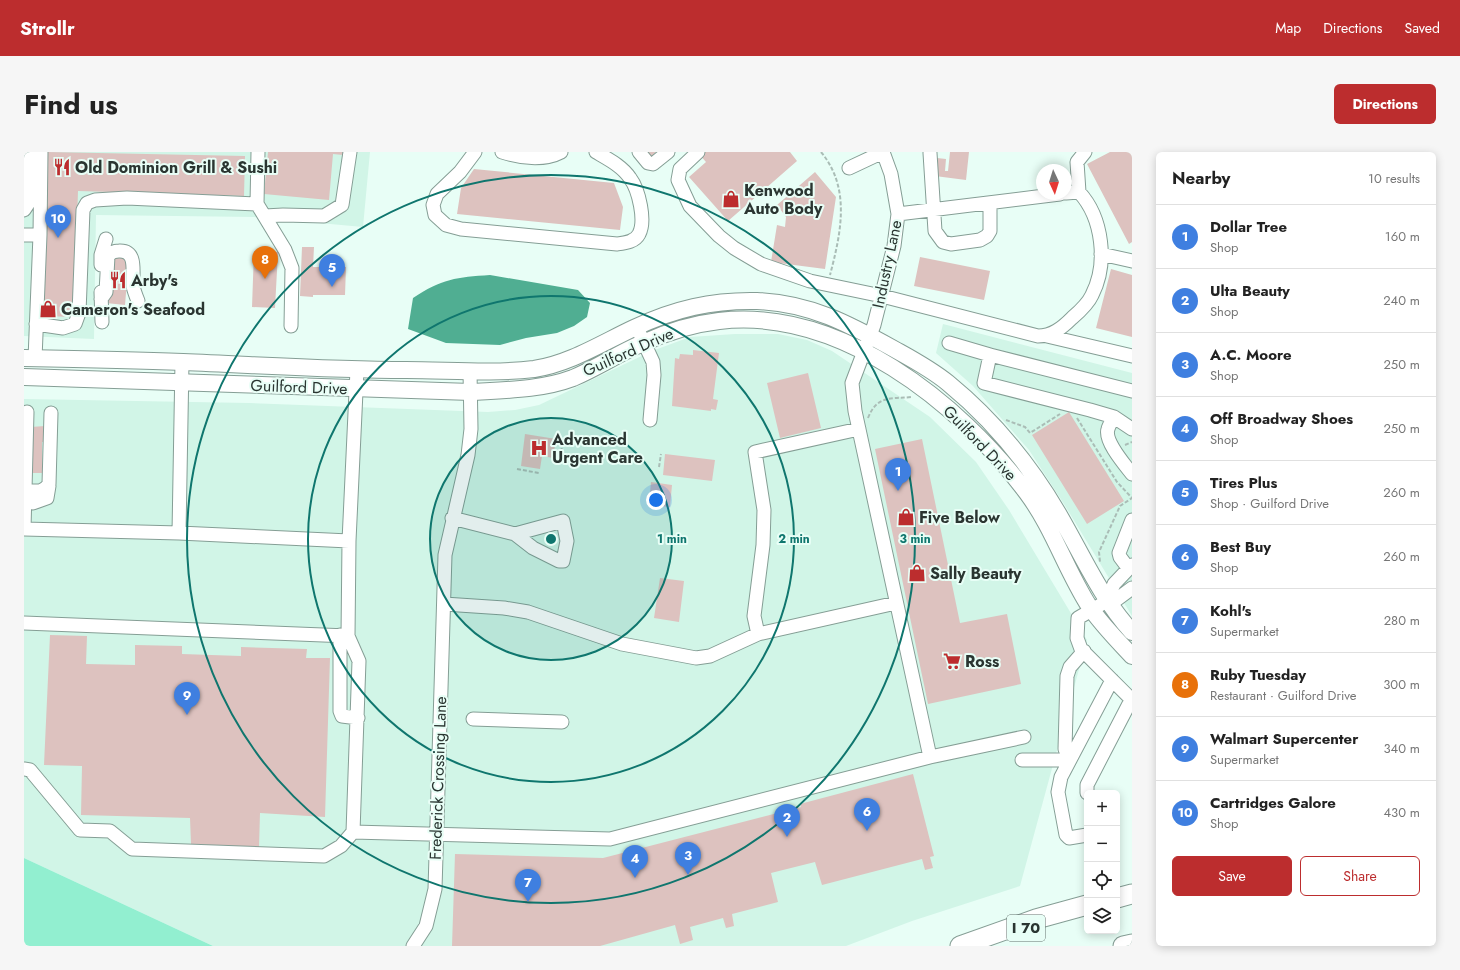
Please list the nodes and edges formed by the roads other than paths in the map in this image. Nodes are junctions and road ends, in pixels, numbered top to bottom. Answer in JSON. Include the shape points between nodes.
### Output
{"nodes":[{"id":1,"x":32,"y":152,"type":"edge"},
{"id":2,"x":40,"y":152,"type":"edge"},
{"id":3,"x":258,"y":152,"type":"edge"},
{"id":4,"x":350,"y":152,"type":"edge"},
{"id":5,"x":475,"y":152,"type":"edge"},
{"id":6,"x":502,"y":152,"type":"edge"},
{"id":7,"x":561,"y":152,"type":"edge"},
{"id":8,"x":596,"y":152,"type":"edge"},
{"id":9,"x":639,"y":152,"type":"edge"},
{"id":10,"x":668,"y":152,"type":"edge"},
{"id":11,"x":698,"y":152,"type":"edge"},
{"id":12,"x":1085,"y":152,"type":"edge"},
{"id":13,"x":887,"y":153,"type":"edge"},
{"id":14,"x":930,"y":153,"type":"dead end"},
{"id":15,"x":849,"y":168,"type":"dead end"},
{"id":16,"x":1079,"y":192,"type":"junction"},
{"id":17,"x":1072,"y":193,"type":"edge"},
{"id":18,"x":1036,"y":197,"type":"edge"},
{"id":19,"x":990,"y":203,"type":"junction"},
{"id":20,"x":257,"y":204,"type":"junction"},
{"id":21,"x":24,"y":210,"type":"edge"},
{"id":22,"x":934,"y":210,"type":"junction"},
{"id":23,"x":898,"y":214,"type":"junction"},
{"id":24,"x":265,"y":216,"type":"junction"},
{"id":25,"x":24,"y":235,"type":"edge"},
{"id":26,"x":40,"y":235,"type":"junction"},
{"id":27,"x":106,"y":239,"type":"dead end"},
{"id":28,"x":1101,"y":254,"type":"junction"},
{"id":29,"x":1132,"y":261,"type":"edge"},
{"id":30,"x":882,"y":296,"type":"junction"},
{"id":31,"x":101,"y":300,"type":"junction"},
{"id":32,"x":138,"y":301,"type":"dead end"},
{"id":33,"x":102,"y":322,"type":"dead end"},
{"id":34,"x":36,"y":324,"type":"junction"},
{"id":35,"x":291,"y":326,"type":"dead end"},
{"id":36,"x":636,"y":327,"type":"junction"},
{"id":37,"x":870,"y":336,"type":"junction"},
{"id":38,"x":1048,"y":336,"type":"junction"},
{"id":39,"x":644,"y":342,"type":"junction"},
{"id":40,"x":949,"y":343,"type":"dead end"},
{"id":41,"x":864,"y":352,"type":"junction"},
{"id":42,"x":990,"y":355,"type":"junction"},
{"id":43,"x":1132,"y":356,"type":"edge"},
{"id":44,"x":29,"y":358,"type":"edge"},
{"id":45,"x":182,"y":362,"type":"junction"},
{"id":46,"x":357,"y":370,"type":"junction"},
{"id":47,"x":470,"y":370,"type":"junction"},
{"id":48,"x":24,"y":377,"type":"edge"},
{"id":49,"x":181,"y":382,"type":"junction"},
{"id":50,"x":356,"y":389,"type":"junction"},
{"id":51,"x":1132,"y":391,"type":"edge"},
{"id":52,"x":471,"y":392,"type":"junction"},
{"id":53,"x":27,"y":412,"type":"dead end"},
{"id":54,"x":51,"y":413,"type":"dead end"},
{"id":55,"x":1114,"y":417,"type":"junction"},
{"id":56,"x":650,"y":420,"type":"dead end"},
{"id":57,"x":864,"y":426,"type":"junction"},
{"id":58,"x":1132,"y":429,"type":"edge"},
{"id":59,"x":1132,"y":474,"type":"edge"},
{"id":60,"x":25,"y":494,"type":"edge"},
{"id":61,"x":452,"y":518,"type":"junction"},
{"id":62,"x":1132,"y":520,"type":"edge"},
{"id":63,"x":24,"y":529,"type":"edge"},
{"id":64,"x":179,"y":533,"type":"junction"},
{"id":65,"x":515,"y":534,"type":"dead end"},
{"id":66,"x":349,"y":541,"type":"junction"},
{"id":67,"x":1131,"y":567,"type":"edge"},
{"id":68,"x":1132,"y":588,"type":"edge"},
{"id":69,"x":1107,"y":602,"type":"junction"},
{"id":70,"x":896,"y":603,"type":"junction"},
{"id":71,"x":444,"y":604,"type":"junction"},
{"id":72,"x":1092,"y":610,"type":"junction"},
{"id":73,"x":24,"y":623,"type":"edge"},
{"id":74,"x":1132,"y":632,"type":"edge"},
{"id":75,"x":758,"y":634,"type":"junction"},
{"id":76,"x":344,"y":636,"type":"junction"},
{"id":77,"x":1084,"y":651,"type":"junction"},
{"id":78,"x":1132,"y":656,"type":"edge"},
{"id":79,"x":1112,"y":680,"type":"junction"},
{"id":80,"x":358,"y":718,"type":"junction"},
{"id":81,"x":473,"y":720,"type":"dead end"},
{"id":82,"x":562,"y":722,"type":"dead end"},
{"id":83,"x":1024,"y":737,"type":"dead end"},
{"id":84,"x":930,"y":757,"type":"junction"},
{"id":85,"x":1022,"y":760,"type":"dead end"},
{"id":86,"x":1070,"y":760,"type":"junction"},
{"id":87,"x":24,"y":769,"type":"edge"},
{"id":88,"x":1087,"y":790,"type":"edge"},
{"id":89,"x":353,"y":832,"type":"junction"},
{"id":90,"x":435,"y":834,"type":"junction"},
{"id":91,"x":1084,"y":836,"type":"edge"},
{"id":92,"x":1132,"y":894,"type":"edge"},
{"id":93,"x":1120,"y":897,"type":"edge"},
{"id":94,"x":1132,"y":905,"type":"edge"},
{"id":95,"x":1084,"y":906,"type":"edge"},
{"id":96,"x":1120,"y":907,"type":"edge"},
{"id":97,"x":1084,"y":915,"type":"edge"},
{"id":98,"x":1132,"y":944,"type":"edge"},
{"id":99,"x":413,"y":946,"type":"edge"},
{"id":100,"x":960,"y":946,"type":"edge"},
{"id":101,"x":965,"y":946,"type":"edge"},
{"id":102,"x":1123,"y":946,"type":"edge"}],
"edges":[{"from":1,"to":21,"type":"street","via":[[29,162],[28,204]]},
{"from":2,"to":26,"type":"street"},
{"from":3,"to":20,"type":"street"},
{"from":4,"to":24,"type":"street","via":[[342,205],[324,216]]},
{"from":5,"to":8,"type":"street","via":[[460,172],[437,194],[433,205],[435,215],[446,225],[461,229],[629,243],[639,235],[642,225],[640,203],[631,179],[621,168]]},
{"from":6,"to":7,"type":"street","via":[[534,157],[551,157]]},
{"from":9,"to":10,"type":"street","via":[[648,163],[654,164]]},
{"from":11,"to":30,"type":"street","via":[[680,169],[678,180],[690,206],[734,248],[783,273]]},
{"from":12,"to":16,"type":"street","via":[[1076,162]]},
{"from":13,"to":15,"type":"street"},
{"from":13,"to":23,"type":"street","name":"Industry Lane"},
{"from":14,"to":22,"type":"street"},
{"from":16,"to":17,"type":"street"},
{"from":16,"to":28,"type":"street","via":[[1087,200],[1099,231]]},
{"from":18,"to":19,"type":"street"},
{"from":19,"to":22,"type":"street"},
{"from":19,"to":22,"type":"street","via":[[990,231],[987,236],[980,240],[951,244],[943,242],[936,231]]},
{"from":20,"to":24,"type":"street"},
{"from":20,"to":34,"type":"street","via":[[127,198],[95,200],[86,204],[83,210],[79,313],[75,324],[64,328]]},
{"from":22,"to":23,"type":"street"},
{"from":23,"to":30,"type":"street","name":"Industry Lane","via":[[894,246]]},
{"from":24,"to":35,"type":"street","via":[[285,250],[292,268]]},
{"from":25,"to":26,"type":"street"},
{"from":26,"to":34,"type":"street"},
{"from":27,"to":31,"type":"street","via":[[101,255]]},
{"from":28,"to":29,"type":"street"},
{"from":28,"to":38,"type":"street","via":[[1098,278],[1092,296],[1066,324]]},
{"from":30,"to":37,"type":"street","name":"Industry Lane"},
{"from":30,"to":38,"type":"street","via":[[1038,336]]},
{"from":31,"to":32,"type":"street","via":[[106,292],[108,256],[111,252],[123,251],[133,259],[133,287]]},
{"from":31,"to":33,"type":"street"},
{"from":34,"to":44,"type":"street"},
{"from":36,"to":37,"type":"main road","name":"Guilford Drive","via":[[700,304],[756,301],[796,306],[821,313],[846,322]]},
{"from":36,"to":39,"type":"street"},
{"from":36,"to":47,"type":"main road","name":"Guilford Drive","via":[[586,351],[538,368]]},
{"from":37,"to":41,"type":"street","name":"Industry Lane"},
{"from":37,"to":69,"type":"main road","name":"Guilford Drive","via":[[922,365],[946,382],[984,416],[1015,449],[1038,479]]},
{"from":38,"to":43,"type":"street"},
{"from":39,"to":41,"type":"main road","name":"Guilford Drive","via":[[699,324],[743,319],[802,326],[829,335]]},
{"from":39,"to":52,"type":"main road","name":"Guilford Drive","via":[[564,380],[525,388]]},
{"from":39,"to":56,"type":"street","via":[[654,375]]},
{"from":40,"to":42,"type":"street"},
{"from":41,"to":57,"type":"street","name":"Industry Lane","via":[[852,383],[855,411]]},
{"from":41,"to":72,"type":"main road","name":"Guilford Drive","via":[[936,398],[984,444],[1042,515]]},
{"from":42,"to":51,"type":"street"},
{"from":42,"to":55,"type":"street","via":[[984,383]]},
{"from":44,"to":45,"type":"main road","name":"Guilford Drive"},
{"from":45,"to":46,"type":"main road","name":"Guilford Drive"},
{"from":45,"to":49,"type":"street"},
{"from":46,"to":47,"type":"main road","name":"Guilford Drive"},
{"from":46,"to":50,"type":"street"},
{"from":47,"to":52,"type":"street","name":"Frederick Crossing Lane"},
{"from":48,"to":49,"type":"main road","name":"Guilford Drive"},
{"from":49,"to":50,"type":"main road","name":"Guilford Drive"},
{"from":49,"to":64,"type":"street"},
{"from":50,"to":52,"type":"main road","name":"Guilford Drive"},
{"from":50,"to":66,"type":"street"},
{"from":52,"to":61,"type":"street","name":"Frederick Crossing Lane","via":[[468,455]]},
{"from":53,"to":60,"type":"street"},
{"from":54,"to":60,"type":"street","via":[[49,484],[40,492],[27,490]]},
{"from":55,"to":58,"type":"street"},
{"from":55,"to":59,"type":"street","via":[[1107,433],[1120,459]]},
{"from":57,"to":70,"type":"street","name":"Industry Lane"},
{"from":57,"to":75,"type":"street","via":[[755,452],[764,510],[754,616]]},
{"from":60,"to":63,"type":"street"},
{"from":61,"to":65,"type":"street"},
{"from":61,"to":71,"type":"street","name":"Frederick Crossing Lane","via":[[445,555]]},
{"from":62,"to":67,"type":"street","via":[[1119,553]]},
{"from":63,"to":64,"type":"street"},
{"from":64,"to":66,"type":"street"},
{"from":66,"to":76,"type":"street"},
{"from":67,"to":69,"type":"street","via":[[1114,584]]},
{"from":68,"to":69,"type":"street","via":[[1116,600]]},
{"from":69,"to":72,"type":"street"},
{"from":69,"to":74,"type":"main road","name":"Guilford Drive"},
{"from":70,"to":75,"type":"street"},
{"from":70,"to":84,"type":"street","name":"Industry Lane"},
{"from":71,"to":75,"type":"street","via":[[497,607],[528,612],[622,644],[696,658],[710,656]]},
{"from":71,"to":90,"type":"street","name":"Frederick Crossing Lane"},
{"from":72,"to":77,"type":"street","via":[[1078,618],[1077,638]]},
{"from":72,"to":78,"type":"main road","name":"Guilford Drive"},
{"from":73,"to":76,"type":"street"},
{"from":76,"to":80,"type":"street","via":[[359,660]]},
{"from":76,"to":80,"type":"street","via":[[340,711],[342,716]]},
{"from":77,"to":79,"type":"street"},
{"from":77,"to":86,"type":"street","via":[[1070,667],[1067,676],[1065,749]]},
{"from":79,"to":86,"type":"street"},
{"from":79,"to":88,"type":"street","via":[[1129,697],[1130,702],[1087,785]]},
{"from":80,"to":89,"type":"street"},
{"from":81,"to":82,"type":"street"},
{"from":83,"to":84,"type":"street"},
{"from":84,"to":90,"type":"street","via":[[610,839]]},
{"from":85,"to":86,"type":"street"},
{"from":86,"to":91,"type":"street","via":[[1061,777],[1058,792],[1066,835],[1069,838]]},
{"from":87,"to":89,"type":"street","via":[[30,770],[80,830],[110,831],[132,849],[324,856],[341,846]]},
{"from":89,"to":90,"type":"street"},
{"from":90,"to":99,"type":"street","name":"Frederick Crossing Lane","via":[[435,889],[426,926]]},
{"from":92,"to":93,"type":"highway"},
{"from":94,"to":96,"type":"highway"},
{"from":95,"to":100,"type":"highway","via":[[1036,919]]},
{"from":97,"to":101,"type":"highway","number":"I 70"},
{"from":98,"to":102,"type":"highway"}]}
